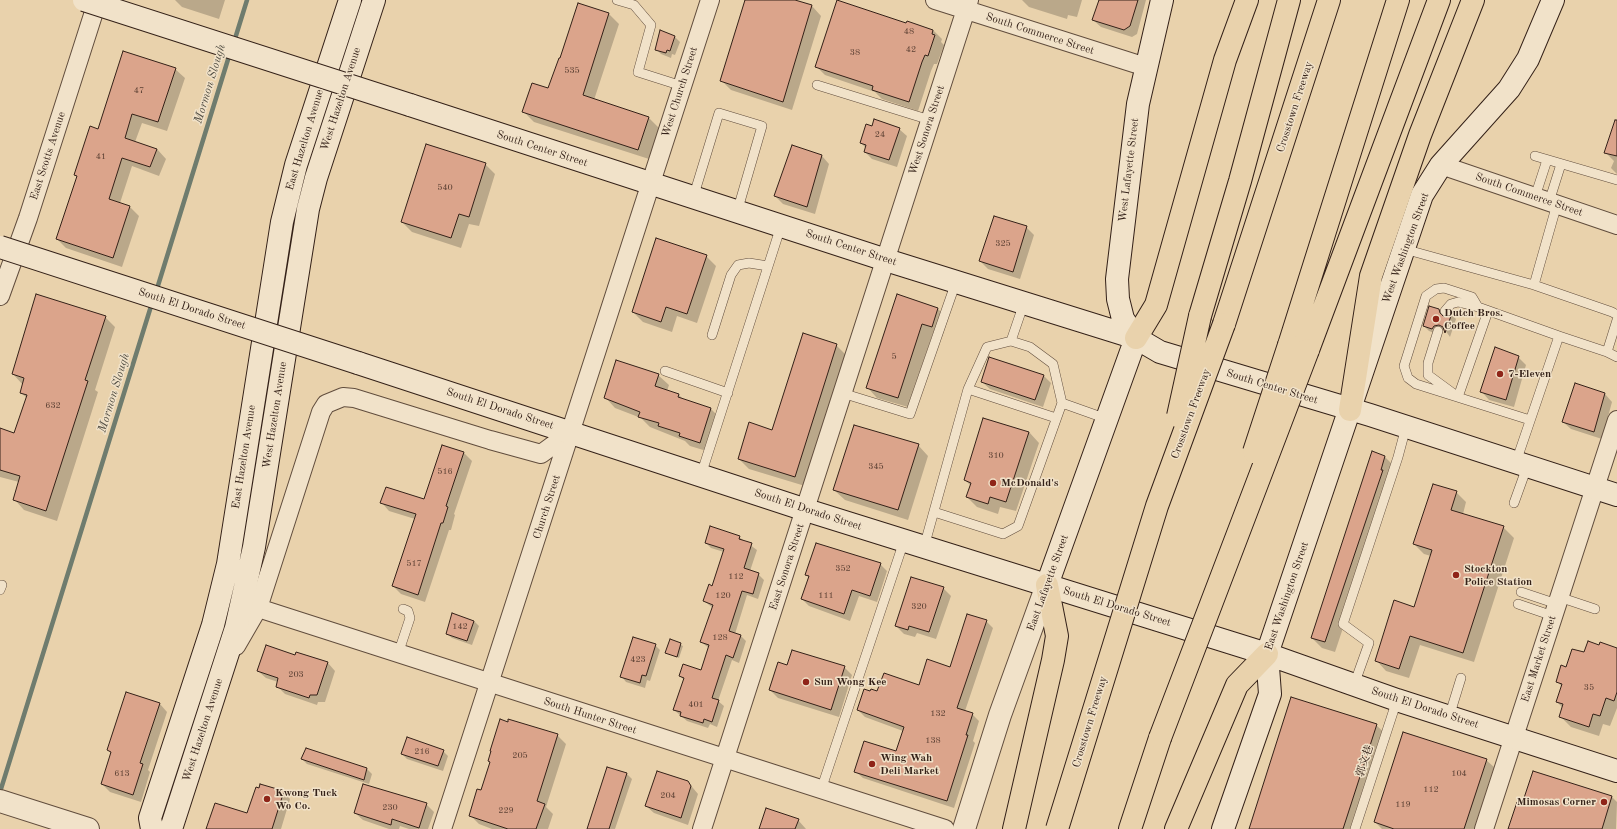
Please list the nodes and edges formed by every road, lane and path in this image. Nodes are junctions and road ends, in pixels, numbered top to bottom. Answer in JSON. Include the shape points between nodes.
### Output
{"nodes":[{"id":1,"x":350,"y":0,"type":"edge"},
{"id":2,"x":374,"y":0,"type":"edge"},
{"id":3,"x":617,"y":0,"type":"edge"},
{"id":4,"x":710,"y":0,"type":"edge"},
{"id":5,"x":935,"y":0,"type":"edge"},
{"id":6,"x":1162,"y":0,"type":"edge"},
{"id":7,"x":1247,"y":0,"type":"edge"},
{"id":8,"x":1289,"y":0,"type":"edge"},
{"id":9,"x":1329,"y":0,"type":"edge"},
{"id":10,"x":1398,"y":0,"type":"edge"},
{"id":11,"x":1439,"y":0,"type":"edge"},
{"id":12,"x":1473,"y":0,"type":"edge"},
{"id":13,"x":1553,"y":0,"type":"edge"},
{"id":14,"x":91,"y":5,"type":"edge"},
{"id":15,"x":967,"y":5,"type":"edge"},
{"id":16,"x":1146,"y":67,"type":"junction"},
{"id":17,"x":323,"y":81,"type":"joint"},
{"id":18,"x":817,"y":85,"type":"dead end"},
{"id":19,"x":682,"y":86,"type":"junction"},
{"id":20,"x":930,"y":120,"type":"junction"},
{"id":21,"x":1534,"y":156,"type":"dead end"},
{"id":22,"x":1547,"y":160,"type":"junction"},
{"id":23,"x":1560,"y":164,"type":"junction"},
{"id":24,"x":1442,"y":165,"type":"junction"},
{"id":25,"x":1617,"y":180,"type":"edge"},
{"id":26,"x":651,"y":184,"type":"junction"},
{"id":27,"x":693,"y":198,"type":"junction"},
{"id":28,"x":1547,"y":201,"type":"junction"},
{"id":29,"x":737,"y":212,"type":"junction"},
{"id":30,"x":1617,"y":225,"type":"edge"},
{"id":31,"x":781,"y":226,"type":"junction"},
{"id":32,"x":0,"y":247,"type":"edge"},
{"id":33,"x":1404,"y":249,"type":"junction"},
{"id":34,"x":886,"y":260,"type":"junction"},
{"id":35,"x":768,"y":266,"type":"junction"},
{"id":36,"x":956,"y":282,"type":"junction"},
{"id":37,"x":1534,"y":285,"type":"junction"},
{"id":38,"x":0,"y":296,"type":"edge"},
{"id":39,"x":1024,"y":303,"type":"junction"},
{"id":40,"x":1478,"y":307,"type":"junction"},
{"id":41,"x":1445,"y":311,"type":"dead end"},
{"id":42,"x":1488,"y":311,"type":"junction"},
{"id":43,"x":1617,"y":315,"type":"edge"},
{"id":44,"x":1617,"y":320,"type":"edge"},
{"id":45,"x":1438,"y":331,"type":"dead end"},
{"id":46,"x":712,"y":335,"type":"dead end"},
{"id":47,"x":1559,"y":336,"type":"junction"},
{"id":48,"x":1136,"y":338,"type":"junction"},
{"id":49,"x":1011,"y":341,"type":"junction"},
{"id":50,"x":1299,"y":347,"type":"junction"},
{"id":51,"x":1607,"y":352,"type":"junction"},
{"id":52,"x":1617,"y":357,"type":"edge"},
{"id":53,"x":665,"y":371,"type":"dead end"},
{"id":54,"x":968,"y":389,"type":"junction"},
{"id":55,"x":728,"y":392,"type":"junction"},
{"id":56,"x":842,"y":393,"type":"junction"},
{"id":57,"x":1458,"y":397,"type":"junction"},
{"id":58,"x":1062,"y":403,"type":"junction"},
{"id":59,"x":1350,"y":410,"type":"junction"},
{"id":60,"x":1056,"y":418,"type":"junction"},
{"id":61,"x":1108,"y":419,"type":"junction"},
{"id":62,"x":1530,"y":420,"type":"junction"},
{"id":63,"x":1617,"y":420,"type":"edge"},
{"id":64,"x":1406,"y":427,"type":"junction"},
{"id":65,"x":571,"y":432,"type":"junction"},
{"id":66,"x":1522,"y":464,"type":"junction"},
{"id":67,"x":701,"y":475,"type":"junction"},
{"id":68,"x":1595,"y":488,"type":"junction"},
{"id":69,"x":1617,"y":495,"type":"edge"},
{"id":70,"x":1514,"y":502,"type":"dead end"},
{"id":71,"x":1157,"y":506,"type":"junction"},
{"id":72,"x":806,"y":510,"type":"junction"},
{"id":73,"x":934,"y":512,"type":"junction"},
{"id":74,"x":914,"y":544,"type":"junction"},
{"id":75,"x":1047,"y":586,"type":"junction"},
{"id":76,"x":246,"y":588,"type":"junction"},
{"id":77,"x":1521,"y":592,"type":"dead end"},
{"id":78,"x":1518,"y":604,"type":"dead end"},
{"id":79,"x":1556,"y":606,"type":"junction"},
{"id":80,"x":258,"y":608,"type":"junction"},
{"id":81,"x":403,"y":609,"type":"dead end"},
{"id":82,"x":1595,"y":609,"type":"dead end"},
{"id":83,"x":398,"y":654,"type":"junction"},
{"id":84,"x":1267,"y":654,"type":"junction"},
{"id":85,"x":224,"y":666,"type":"junction"},
{"id":86,"x":1462,"y":678,"type":"dead end"},
{"id":87,"x":490,"y":684,"type":"junction"},
{"id":88,"x":1354,"y":685,"type":"junction"},
{"id":89,"x":1397,"y":700,"type":"junction"},
{"id":90,"x":1450,"y":717,"type":"junction"},
{"id":91,"x":1514,"y":737,"type":"junction"},
{"id":92,"x":725,"y":759,"type":"junction"},
{"id":93,"x":1617,"y":771,"type":"edge"},
{"id":94,"x":821,"y":790,"type":"junction"},
{"id":95,"x":0,"y":801,"type":"edge"},
{"id":96,"x":1358,"y":828,"type":"edge"},
{"id":97,"x":88,"y":829,"type":"edge"},
{"id":98,"x":152,"y":829,"type":"edge"},
{"id":99,"x":171,"y":829,"type":"edge"},
{"id":100,"x":442,"y":829,"type":"edge"},
{"id":101,"x":702,"y":829,"type":"edge"},
{"id":102,"x":945,"y":829,"type":"edge"},
{"id":103,"x":964,"y":829,"type":"edge"},
{"id":104,"x":1014,"y":829,"type":"edge"},
{"id":105,"x":1057,"y":829,"type":"edge"},
{"id":106,"x":1130,"y":829,"type":"edge"},
{"id":107,"x":1176,"y":829,"type":"edge"},
{"id":108,"x":1223,"y":829,"type":"edge"},
{"id":109,"x":1484,"y":829,"type":"edge"}],
"edges":[{"from":1,"to":17,"type":"main road","name":"West Hazelton Avenue"},
{"from":2,"to":76,"type":"main road","name":"West Hazelton Avenue","via":[[308,209]]},
{"from":3,"to":19,"type":"lane","via":[[634,5],[651,25],[638,72]]},
{"from":4,"to":19,"type":"street","name":"West Church Street"},
{"from":5,"to":15,"type":"street","name":"South Commerce Street"},
{"from":6,"to":16,"type":"main road","name":"West Lafayette Street"},
{"from":7,"to":48,"type":"highway","via":[[1225,60],[1156,305]]},
{"from":8,"to":71,"type":"highway","bridge":true,"via":[[1200,316]]},
{"from":9,"to":71,"type":"highway","name":"Crosstown Freeway","bridge":true,"via":[[1224,324]]},
{"from":10,"to":50,"type":"highway"},
{"from":11,"to":50,"type":"highway"},
{"from":12,"to":59,"type":"highway","via":[[1420,135],[1371,276]]},
{"from":13,"to":24,"type":"main road","name":"West Washington Street","via":[[1528,59],[1509,89]]},
{"from":14,"to":26,"type":"main road","name":"South Center Street","bridge":true},
{"from":14,"to":38,"type":"street","name":"East Scotts Avenue","via":[[28,218]]},
{"from":15,"to":16,"type":"street","name":"South Commerce Street"},
{"from":15,"to":20,"type":"street","name":"West Sonora Street"},
{"from":16,"to":48,"type":"main road","name":"West Lafayette Street","via":[[1138,104],[1117,280],[1118,299],[1124,319]]},
{"from":17,"to":98,"type":"main road","name":"East Hazelton Avenue","via":[[296,165],[282,222],[228,564],[213,625],[150,818]]},
{"from":18,"to":20,"type":"lane"},
{"from":19,"to":26,"type":"street","name":"West Church Street"},
{"from":20,"to":34,"type":"street","name":"West Sonora Street"},
{"from":21,"to":22,"type":"lane"},
{"from":22,"to":23,"type":"lane"},
{"from":22,"to":28,"type":"lane"},
{"from":23,"to":25,"type":"lane"},
{"from":23,"to":28,"type":"lane"},
{"from":24,"to":28,"type":"street","name":"South Commerce Street"},
{"from":24,"to":33,"type":"main road","name":"West Washington Street","via":[[1422,196]]},
{"from":26,"to":27,"type":"main road","name":"South Center Street"},
{"from":26,"to":65,"type":"street","name":"Church Street"},
{"from":27,"to":29,"type":"main road","name":"South Center Street"},
{"from":27,"to":29,"type":"lane","via":[[719,113],[762,126]]},
{"from":28,"to":30,"type":"street","name":"South Commerce Street"},
{"from":28,"to":37,"type":"lane"},
{"from":29,"to":31,"type":"main road","name":"South Center Street"},
{"from":31,"to":34,"type":"main road","name":"South Center Street"},
{"from":31,"to":35,"type":"lane"},
{"from":32,"to":65,"type":"main road","name":"South El Dorado Street","bridge":true},
{"from":33,"to":37,"type":"lane"},
{"from":33,"to":59,"type":"main road","name":"West Washington Street"},
{"from":34,"to":36,"type":"main road","name":"South Center Street"},
{"from":34,"to":56,"type":"street","name":"East Sonora Street"},
{"from":35,"to":46,"type":"lane","via":[[749,263],[738,265],[731,275]]},
{"from":35,"to":55,"type":"lane"},
{"from":36,"to":39,"type":"main road","name":"South Center Street"},
{"from":36,"to":56,"type":"lane","via":[[910,414]]},
{"from":37,"to":43,"type":"lane"},
{"from":39,"to":48,"type":"main road","name":"South Center Street"},
{"from":39,"to":49,"type":"lane"},
{"from":40,"to":41,"type":"lane","via":[[1458,302],[1451,304]]},
{"from":40,"to":42,"type":"lane"},
{"from":40,"to":57,"type":"lane","via":[[1472,297],[1444,288],[1436,289],[1426,296],[1404,366],[1408,378],[1416,384]]},
{"from":42,"to":47,"type":"lane"},
{"from":42,"to":57,"type":"lane"},
{"from":44,"to":51,"type":"lane"},
{"from":45,"to":57,"type":"lane","via":[[1428,362],[1428,375]]},
{"from":47,"to":51,"type":"lane"},
{"from":47,"to":62,"type":"lane"},
{"from":48,"to":59,"type":"main road","name":"South Center Street","via":[[1160,352]]},
{"from":48,"to":61,"type":"main road","name":"East Lafayette Street"},
{"from":49,"to":54,"type":"lane","via":[[987,346]]},
{"from":49,"to":58,"type":"lane","via":[[1030,347],[1053,364]]},
{"from":50,"to":106,"type":"highway","bridge":true},
{"from":51,"to":52,"type":"lane"},
{"from":53,"to":55,"type":"lane"},
{"from":54,"to":60,"type":"lane"},
{"from":54,"to":73,"type":"lane"},
{"from":55,"to":67,"type":"lane"},
{"from":56,"to":72,"type":"street","name":"East Sonora Street"},
{"from":57,"to":62,"type":"lane"},
{"from":58,"to":60,"type":"lane"},
{"from":58,"to":61,"type":"lane"},
{"from":59,"to":64,"type":"main road","name":"South Center Street"},
{"from":59,"to":84,"type":"main road","name":"East Washington Street"},
{"from":60,"to":73,"type":"lane","via":[[1018,526],[1002,534]]},
{"from":61,"to":75,"type":"main road","name":"East Lafayette Street"},
{"from":62,"to":66,"type":"lane"},
{"from":63,"to":68,"type":"street","name":"East Market Street"},
{"from":64,"to":66,"type":"main road","name":"South Center Street"},
{"from":64,"to":88,"type":"lane","via":[[1343,624],[1369,643]]},
{"from":65,"to":67,"type":"main road","name":"South El Dorado Street"},
{"from":65,"to":80,"type":"street","via":[[541,454],[354,398],[343,397],[326,404]]},
{"from":65,"to":87,"type":"street","name":"Church Street"},
{"from":66,"to":68,"type":"main road","name":"South Center Street"},
{"from":66,"to":70,"type":"lane"},
{"from":67,"to":72,"type":"main road","name":"South El Dorado Street"},
{"from":68,"to":69,"type":"main road","name":"South Center Street"},
{"from":68,"to":79,"type":"street","name":"East Market Street"},
{"from":71,"to":105,"type":"highway","name":"Crosstown Freeway","bridge":true},
{"from":72,"to":74,"type":"main road","name":"South El Dorado Street"},
{"from":72,"to":92,"type":"street","name":"East Sonora Street"},
{"from":73,"to":74,"type":"lane"},
{"from":74,"to":75,"type":"main road","name":"South El Dorado Street"},
{"from":74,"to":94,"type":"lane"},
{"from":75,"to":84,"type":"main road","name":"South El Dorado Street"},
{"from":75,"to":103,"type":"main road","name":"East Lafayette Street","via":[[1000,715]]},
{"from":75,"to":104,"type":"highway","via":[[1057,636]]},
{"from":76,"to":80,"type":"street"},
{"from":76,"to":85,"type":"main road","name":"West Hazelton Avenue"},
{"from":77,"to":79,"type":"lane"},
{"from":78,"to":79,"type":"lane"},
{"from":79,"to":82,"type":"lane"},
{"from":79,"to":91,"type":"street","name":"East Market Street"},
{"from":80,"to":83,"type":"street","name":"South Hunter Street"},
{"from":80,"to":85,"type":"street"},
{"from":81,"to":83,"type":"lane","via":[[408,611],[410,618]]},
{"from":83,"to":87,"type":"street","name":"South Hunter Street"},
{"from":84,"to":88,"type":"main road","name":"South El Dorado Street"},
{"from":84,"to":107,"type":"highway","via":[[1237,685]]},
{"from":84,"to":108,"type":"main road","name":"East Washington Street","via":[[1270,694]]},
{"from":85,"to":99,"type":"main road","name":"West Hazelton Avenue"},
{"from":86,"to":90,"type":"lane"},
{"from":87,"to":92,"type":"street","name":"South Hunter Street"},
{"from":87,"to":100,"type":"street","name":"Church Street"},
{"from":88,"to":89,"type":"main road","name":"South El Dorado Street"},
{"from":89,"to":90,"type":"main road","name":"South El Dorado Street"},
{"from":89,"to":96,"type":"lane","name":"郭文巷"},
{"from":90,"to":91,"type":"main road","name":"South El Dorado Street"},
{"from":91,"to":93,"type":"main road","name":"South El Dorado Street"},
{"from":91,"to":109,"type":"street","name":"East Market Street"},
{"from":92,"to":94,"type":"street","name":"South Hunter Street"},
{"from":92,"to":101,"type":"street","name":"East Sonora Street"},
{"from":94,"to":102,"type":"street","name":"South Hunter Street"},
{"from":95,"to":97,"type":"main road"}]}
